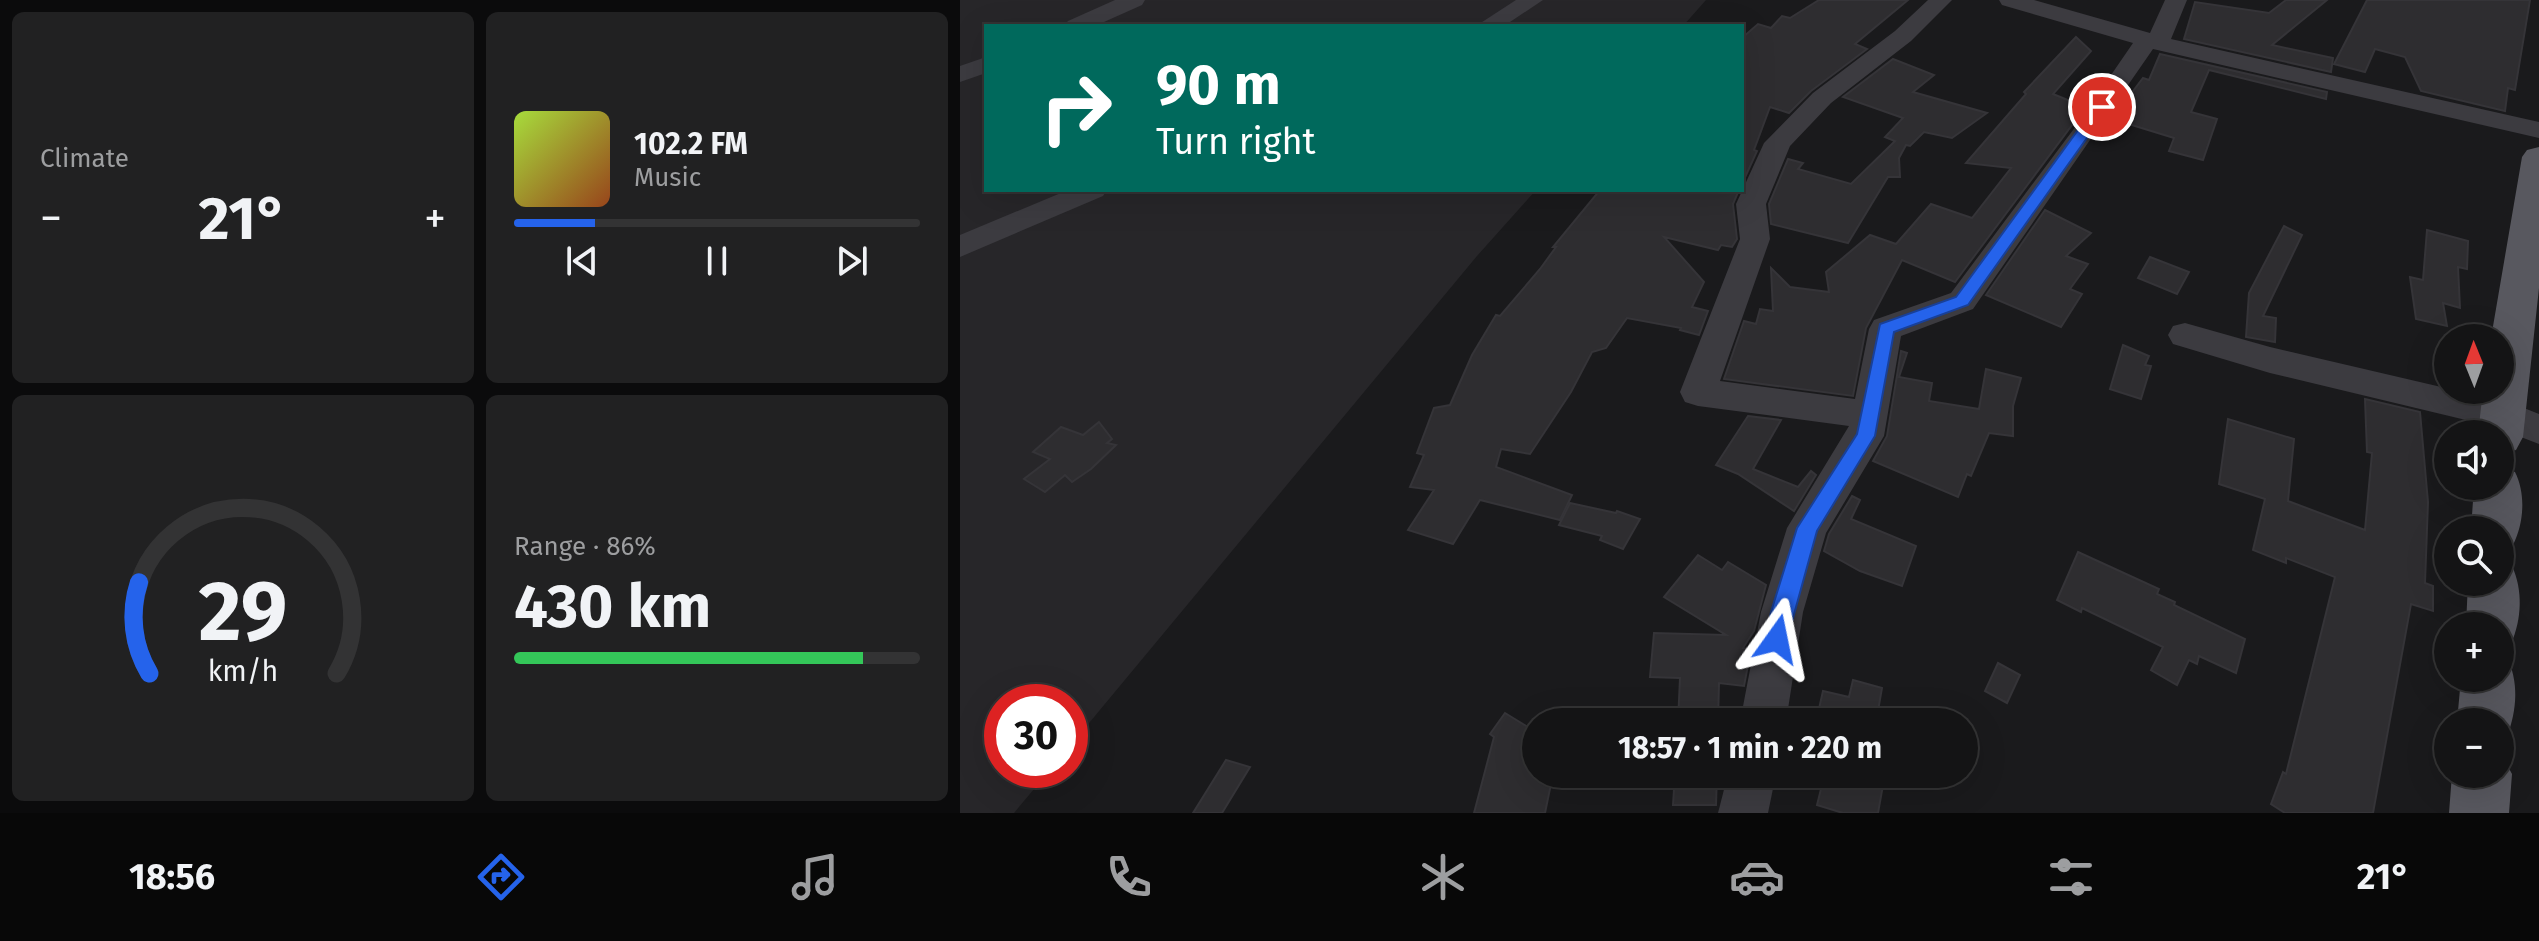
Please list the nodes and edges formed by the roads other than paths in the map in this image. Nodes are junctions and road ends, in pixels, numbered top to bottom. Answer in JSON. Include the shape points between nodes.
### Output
{"nodes":[{"id":1,"x":1134,"y":0,"type":"edge"},
{"id":2,"x":1532,"y":0,"type":"edge"},
{"id":3,"x":1941,"y":0,"type":"edge"},
{"id":4,"x":2010,"y":0,"type":"edge"},
{"id":5,"x":2176,"y":0,"type":"edge"},
{"id":6,"x":1080,"y":24,"type":"edge"},
{"id":7,"x":1491,"y":24,"type":"edge"},
{"id":8,"x":2152,"y":42,"type":"junction"},
{"id":9,"x":984,"y":65,"type":"edge"},
{"id":10,"x":960,"y":75,"type":"edge"},
{"id":11,"x":2539,"y":130,"type":"edge"},
{"id":12,"x":2538,"y":174,"type":"edge"},
{"id":13,"x":1088,"y":192,"type":"edge"},
{"id":14,"x":960,"y":247,"type":"edge"},
{"id":15,"x":2185,"y":335,"type":"dead end"},
{"id":16,"x":1871,"y":415,"type":"junction"},
{"id":17,"x":2479,"y":420,"type":"edge"},
{"id":18,"x":2501,"y":420,"type":"edge"},
{"id":19,"x":2514,"y":427,"type":"edge"},
{"id":20,"x":2539,"y":429,"type":"edge"},
{"id":21,"x":1765,"y":708,"type":"edge"},
{"id":22,"x":1749,"y":788,"type":"edge"},
{"id":23,"x":2481,"y":788,"type":"edge"},
{"id":24,"x":1743,"y":813,"type":"edge"},
{"id":25,"x":2479,"y":813,"type":"edge"}],
"edges":[{"from":1,"to":6,"type":"street"},
{"from":2,"to":7,"type":"street"},
{"from":3,"to":16,"type":"street","via":[[1822,98],[1778,143],[1751,204],[1755,239],[1698,392]]},
{"from":4,"to":8,"type":"street"},
{"from":5,"to":8,"type":"street"},
{"from":8,"to":11,"type":"street"},
{"from":8,"to":16,"type":"street","via":[[1962,301],[1886,329]]},
{"from":9,"to":10,"type":"street"},
{"from":12,"to":18,"type":"main road"},
{"from":13,"to":14,"type":"street"},
{"from":15,"to":17,"type":"street"},
{"from":16,"to":21,"type":"street","via":[[1866,436],[1807,528],[1782,612]]},
{"from":19,"to":20,"type":"street"},
{"from":22,"to":24,"type":"street"},
{"from":23,"to":25,"type":"main road"}]}
